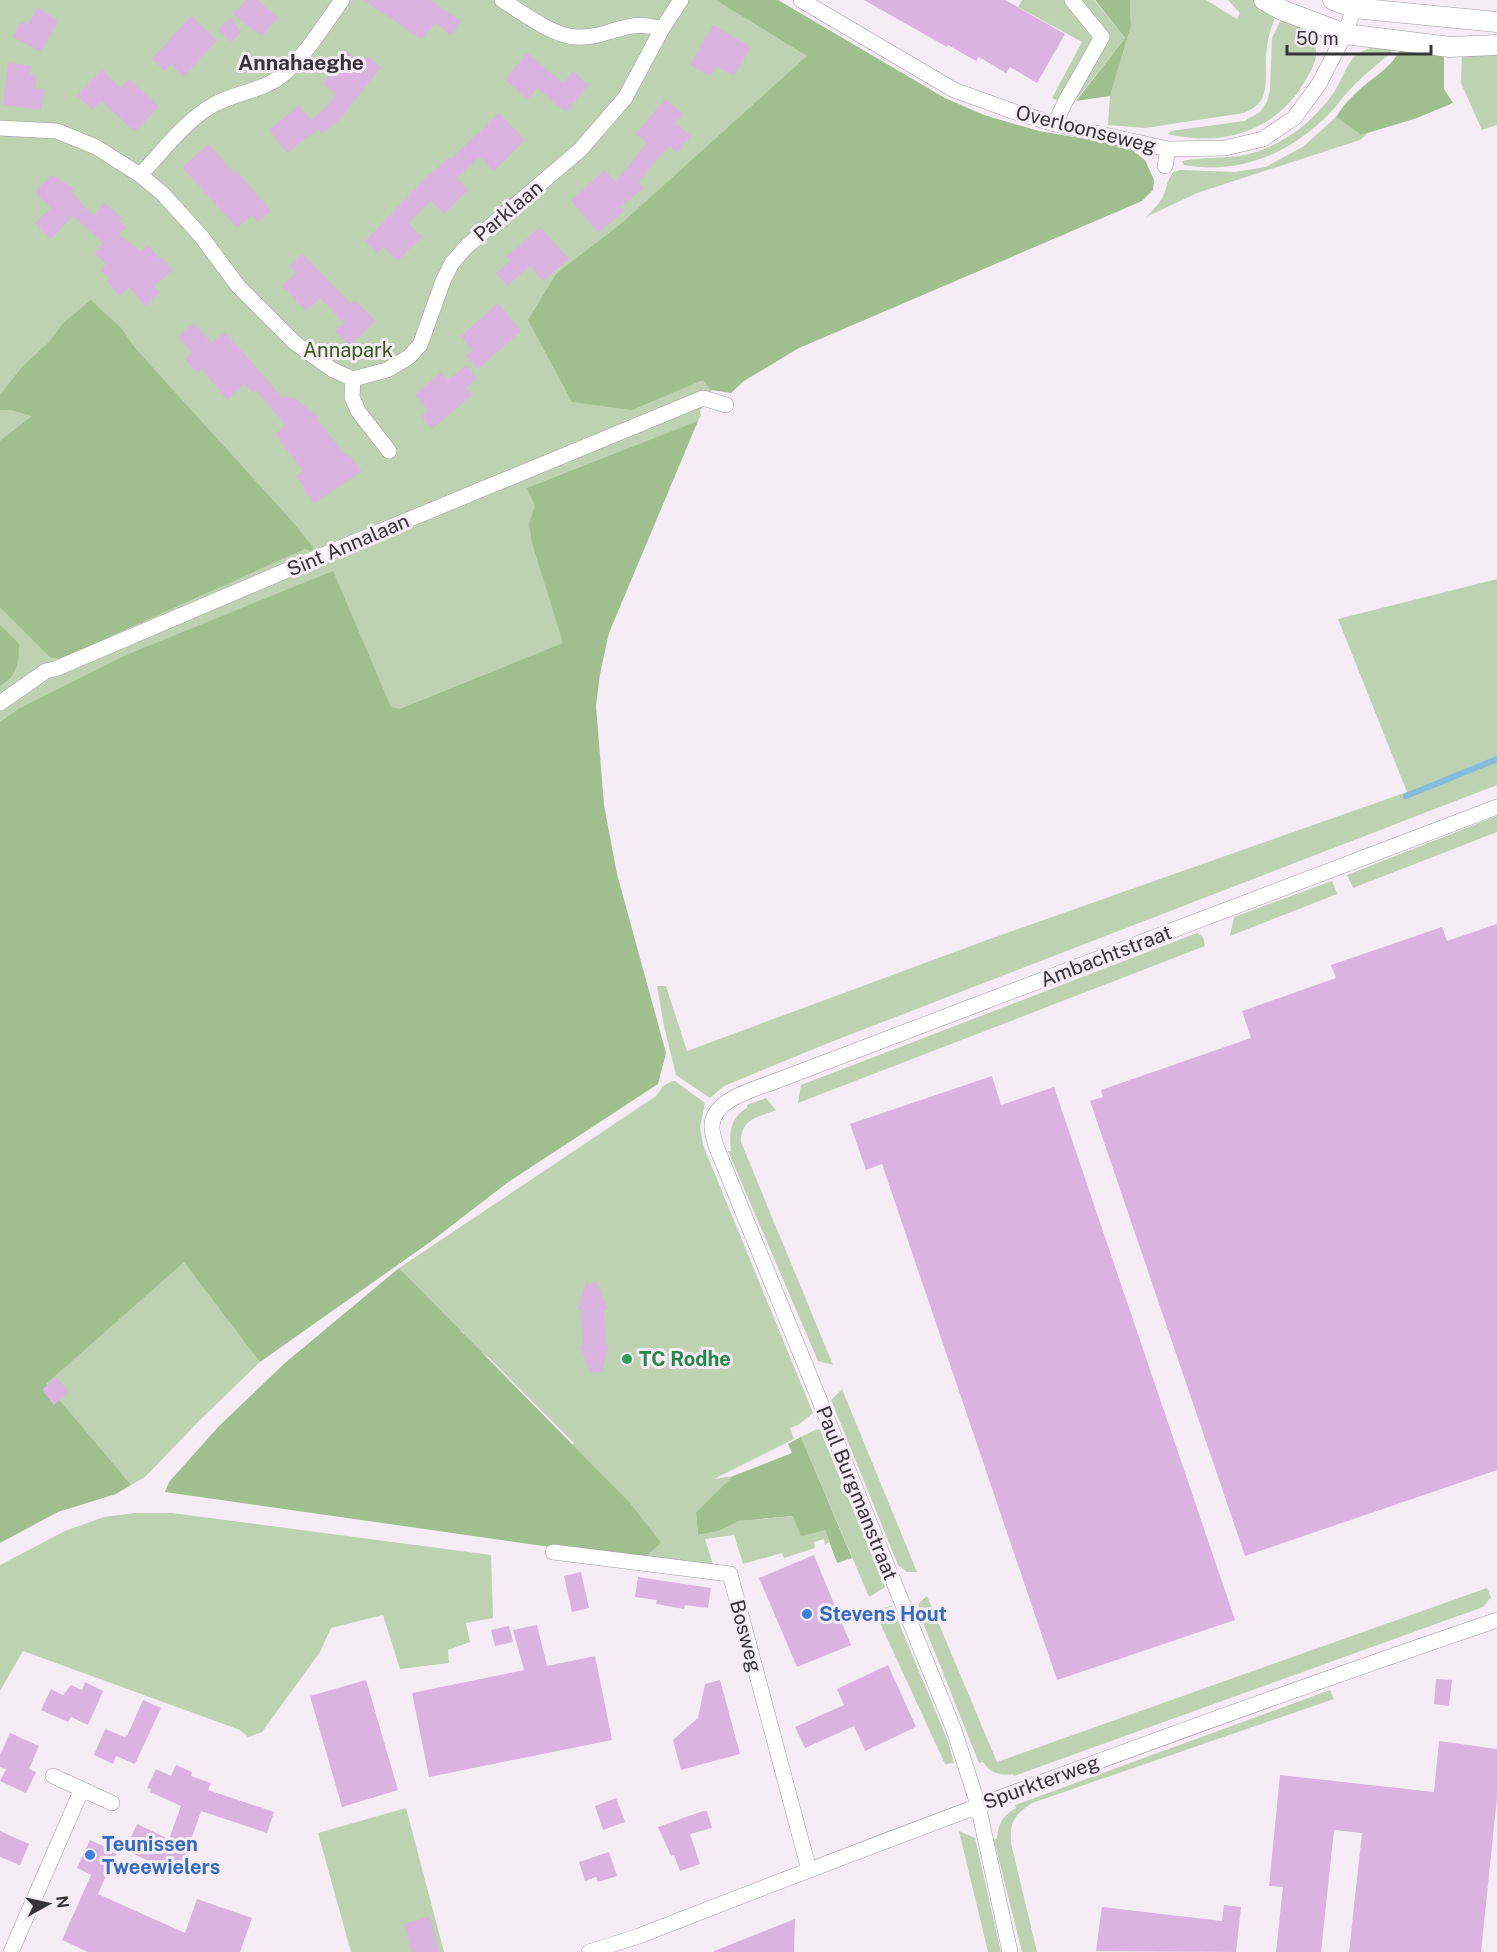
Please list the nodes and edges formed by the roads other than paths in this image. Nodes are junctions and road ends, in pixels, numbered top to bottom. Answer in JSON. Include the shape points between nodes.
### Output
{"nodes":[{"id":1,"x":342,"y":0,"type":"edge"},
{"id":2,"x":502,"y":0,"type":"edge"},
{"id":3,"x":681,"y":0,"type":"edge"},
{"id":4,"x":801,"y":0,"type":"edge"},
{"id":5,"x":1072,"y":0,"type":"edge"},
{"id":6,"x":1264,"y":0,"type":"edge"},
{"id":7,"x":1333,"y":0,"type":"edge"},
{"id":8,"x":1354,"y":8,"type":"junction"},
{"id":9,"x":1497,"y":22,"type":"edge"},
{"id":10,"x":662,"y":29,"type":"junction"},
{"id":11,"x":1345,"y":34,"type":"junction"},
{"id":12,"x":1497,"y":45,"type":"edge"},
{"id":13,"x":1055,"y":124,"type":"junction"},
{"id":14,"x":0,"y":128,"type":"edge"},
{"id":15,"x":1168,"y":149,"type":"junction"},
{"id":16,"x":1165,"y":166,"type":"dead end"},
{"id":17,"x":140,"y":175,"type":"junction"},
{"id":18,"x":353,"y":379,"type":"junction"},
{"id":19,"x":726,"y":405,"type":"dead end"},
{"id":20,"x":389,"y":451,"type":"dead end"},
{"id":21,"x":0,"y":703,"type":"edge"},
{"id":22,"x":1497,"y":807,"type":"edge"},
{"id":23,"x":718,"y":1108,"type":"joint"},
{"id":24,"x":553,"y":1552,"type":"dead end"},
{"id":25,"x":1497,"y":1620,"type":"edge"},
{"id":26,"x":53,"y":1776,"type":"dead end"},
{"id":27,"x":82,"y":1789,"type":"junction"},
{"id":28,"x":112,"y":1803,"type":"dead end"},
{"id":29,"x":978,"y":1805,"type":"junction"},
{"id":30,"x":809,"y":1870,"type":"junction"},
{"id":31,"x":11,"y":1952,"type":"edge"},
{"id":32,"x":589,"y":1952,"type":"edge"},
{"id":33,"x":1010,"y":1952,"type":"edge"}],
"edges":[{"from":1,"to":17,"type":"street","via":[[286,73],[270,84],[198,114]]},
{"from":2,"to":10,"type":"street","via":[[530,19],[575,37],[635,25]]},
{"from":3,"to":10,"type":"street","name":"Parklaan"},
{"from":4,"to":13,"type":"street","name":"Overloonseweg","via":[[954,90]]},
{"from":5,"to":13,"type":"street","via":[[1102,37]]},
{"from":6,"to":11,"type":"street"},
{"from":7,"to":8,"type":"street"},
{"from":8,"to":9,"type":"street"},
{"from":8,"to":11,"type":"street","name":"Overloonseweg"},
{"from":10,"to":18,"type":"street","name":"Parklaan","via":[[626,98],[580,150],[452,263],[420,345],[387,370]]},
{"from":11,"to":12,"type":"street","via":[[1449,47]]},
{"from":11,"to":15,"type":"street","name":"Overloonseweg","via":[[1319,84],[1294,117],[1263,139],[1225,148]]},
{"from":13,"to":15,"type":"street","name":"Overloonseweg"},
{"from":14,"to":17,"type":"street","via":[[57,130],[96,147]]},
{"from":15,"to":16,"type":"street"},
{"from":17,"to":18,"type":"street","via":[[170,202],[238,286],[295,343]]},
{"from":18,"to":20,"type":"street","via":[[352,397],[358,411]]},
{"from":19,"to":21,"type":"street","name":"Sint Annalaan","via":[[703,398],[46,671]]},
{"from":22,"to":23,"type":"street","name":"Ambachtstraat","via":[[776,1081],[730,1099]]},
{"from":23,"to":29,"type":"street","name":"Paul Burgmanstraat","via":[[711,1126],[716,1146],[954,1730]]},
{"from":24,"to":30,"type":"street","name":"Bosweg","via":[[730,1574]]},
{"from":25,"to":29,"type":"street","name":"Spurkterweg"},
{"from":26,"to":27,"type":"street"},
{"from":27,"to":28,"type":"street"},
{"from":27,"to":31,"type":"street"},
{"from":29,"to":30,"type":"street","name":"Spurkterweg"},
{"from":29,"to":33,"type":"street","name":"Paul Burgmanstraat"},
{"from":30,"to":32,"type":"street","name":"Spurkterweg"}]}
